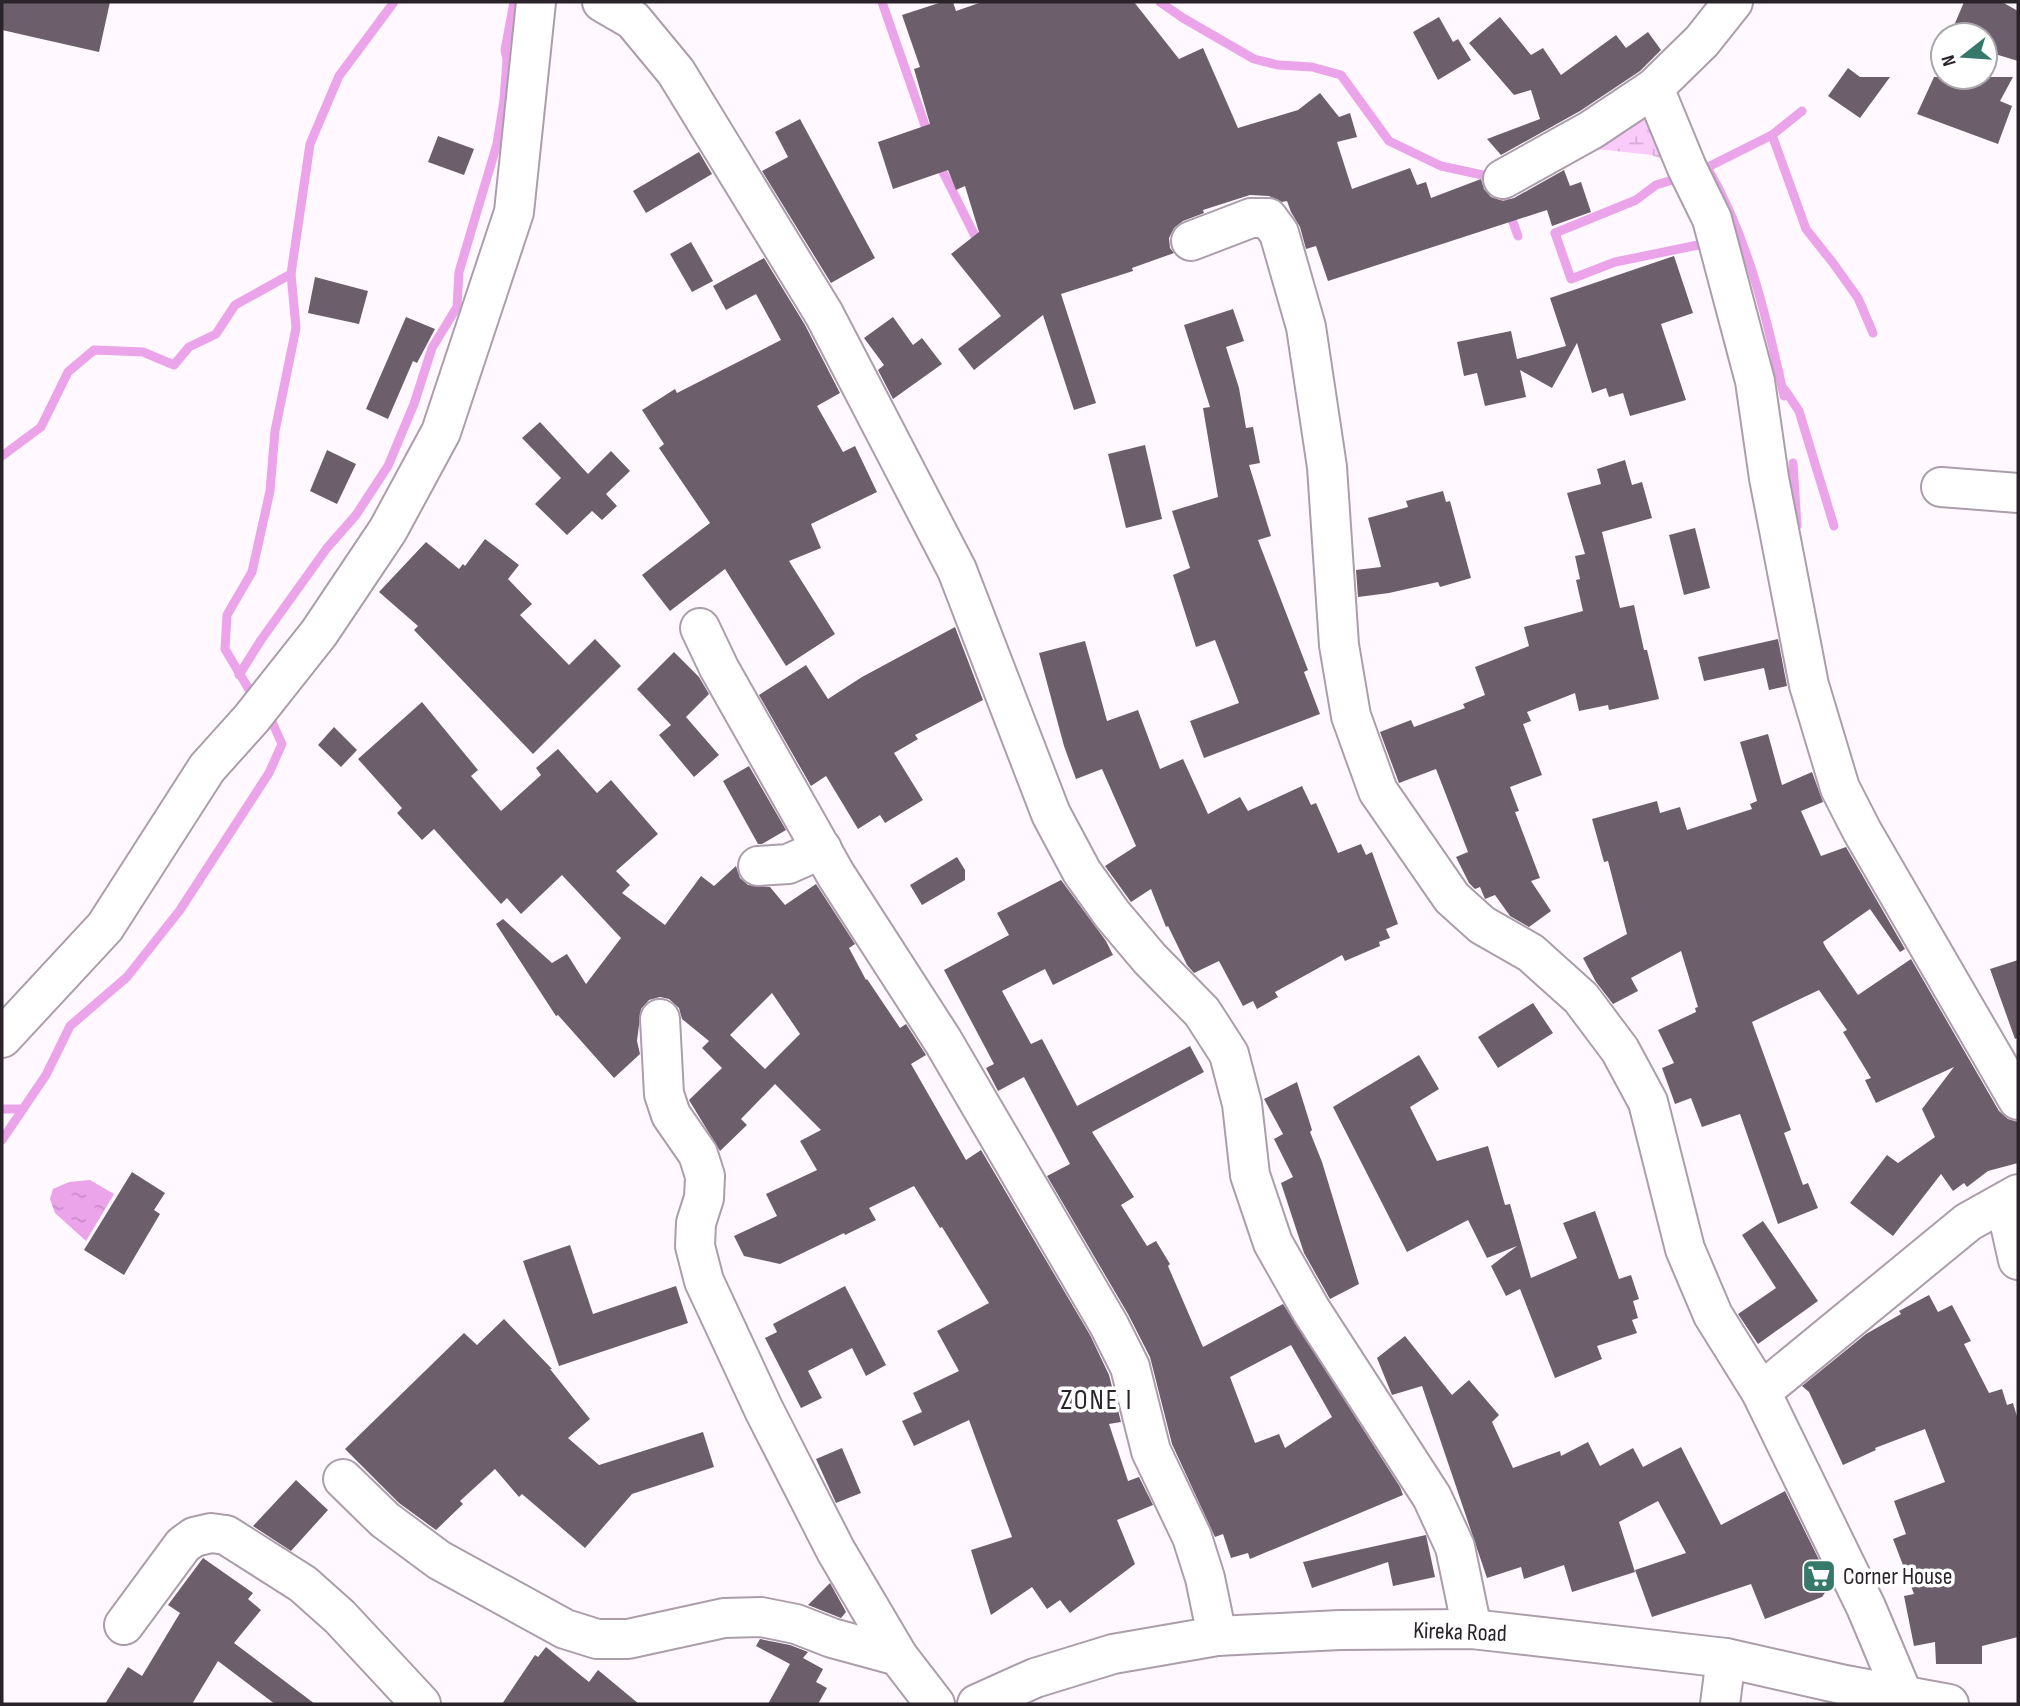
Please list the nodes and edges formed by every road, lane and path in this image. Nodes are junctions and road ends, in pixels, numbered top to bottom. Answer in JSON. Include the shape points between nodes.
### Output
{"nodes":[{"id":1,"x":536,"y":2,"type":"edge"},
{"id":2,"x":602,"y":2,"type":"edge"},
{"id":3,"x":1732,"y":2,"type":"edge"},
{"id":4,"x":1654,"y":88,"type":"junction"},
{"id":5,"x":1503,"y":179,"type":"dead end"},
{"id":6,"x":1191,"y":242,"type":"dead end"},
{"id":7,"x":1941,"y":487,"type":"dead end"},
{"id":8,"x":2018,"y":493,"type":"edge"},
{"id":9,"x":700,"y":628,"type":"dead end"},
{"id":10,"x":822,"y":849,"type":"junction"},
{"id":11,"x":758,"y":866,"type":"dead end"},
{"id":12,"x":660,"y":1019,"type":"dead end"},
{"id":13,"x":2,"y":1038,"type":"edge"},
{"id":14,"x":2018,"y":1100,"type":"edge"},
{"id":15,"x":2012,"y":1198,"type":"edge"},
{"id":16,"x":2018,"y":1260,"type":"edge"},
{"id":17,"x":1761,"y":1392,"type":"junction"},
{"id":18,"x":343,"y":1479,"type":"dead end"},
{"id":19,"x":124,"y":1625,"type":"dead end"},
{"id":20,"x":1472,"y":1629,"type":"junction"},
{"id":21,"x":1217,"y":1636,"type":"junction"},
{"id":22,"x":898,"y":1656,"type":"junction"},
{"id":23,"x":1726,"y":1658,"type":"junction"},
{"id":24,"x":1903,"y":1695,"type":"junction"},
{"id":25,"x":421,"y":1704,"type":"edge"},
{"id":26,"x":934,"y":1704,"type":"edge"},
{"id":27,"x":977,"y":1704,"type":"edge"},
{"id":28,"x":1720,"y":1704,"type":"edge"},
{"id":29,"x":1949,"y":1704,"type":"edge"}],
"edges":[{"from":1,"to":13,"type":"street","via":[[514,212],[441,432],[388,530],[319,633],[207,768],[105,927]]},
{"from":2,"to":20,"type":"street","via":[[633,20],[676,72],[824,314],[957,570],[1051,814],[1082,872],[1150,959],[1202,1012],[1229,1054],[1242,1104],[1250,1175],[1273,1243],[1432,1497],[1455,1547]]},
{"from":3,"to":4,"type":"street","via":[[1702,41]]},
{"from":4,"to":5,"type":"street"},
{"from":4,"to":14,"type":"street","via":[[1712,219],[1755,381],[1809,685],[1840,788]]},
{"from":6,"to":17,"type":"street","via":[[1251,218],[1268,218],[1279,233],[1306,327],[1322,429],[1339,645],[1351,716],[1378,791],[1452,898],[1482,925],[1531,953],[1581,998],[1620,1050],[1648,1102],[1685,1248],[1713,1315]]},
{"from":7,"to":8,"type":"street"},
{"from":9,"to":10,"type":"street"},
{"from":10,"to":11,"type":"street","via":[[788,864]]},
{"from":10,"to":21,"type":"street","via":[[943,1041],[1109,1325],[1130,1367],[1151,1451],[1192,1537]]},
{"from":12,"to":22,"type":"street","via":[[664,1094],[671,1115],[698,1154],[705,1176],[695,1246],[704,1281],[836,1551]]},
{"from":15,"to":16,"type":"street"},
{"from":15,"to":17,"type":"street","via":[[1968,1222]]},
{"from":17,"to":24,"type":"street","via":[[1866,1607]]},
{"from":18,"to":22,"type":"street","via":[[385,1520],[439,1560],[586,1636],[628,1639],[724,1618],[761,1617]]},
{"from":19,"to":25,"type":"street","via":[[183,1545],[211,1533],[226,1535],[303,1584],[340,1616]]},
{"from":20,"to":21,"type":"street","name":"Kireka Road"},
{"from":20,"to":23,"type":"street","name":"Kireka Road"},
{"from":21,"to":27,"type":"street","name":"Kireka Road","via":[[1113,1654],[1035,1678]]},
{"from":22,"to":26,"type":"street"},
{"from":23,"to":24,"type":"street","name":"Kireka Road"},
{"from":23,"to":28,"type":"street"},
{"from":24,"to":29,"type":"street","name":"Kireka Road"}]}
